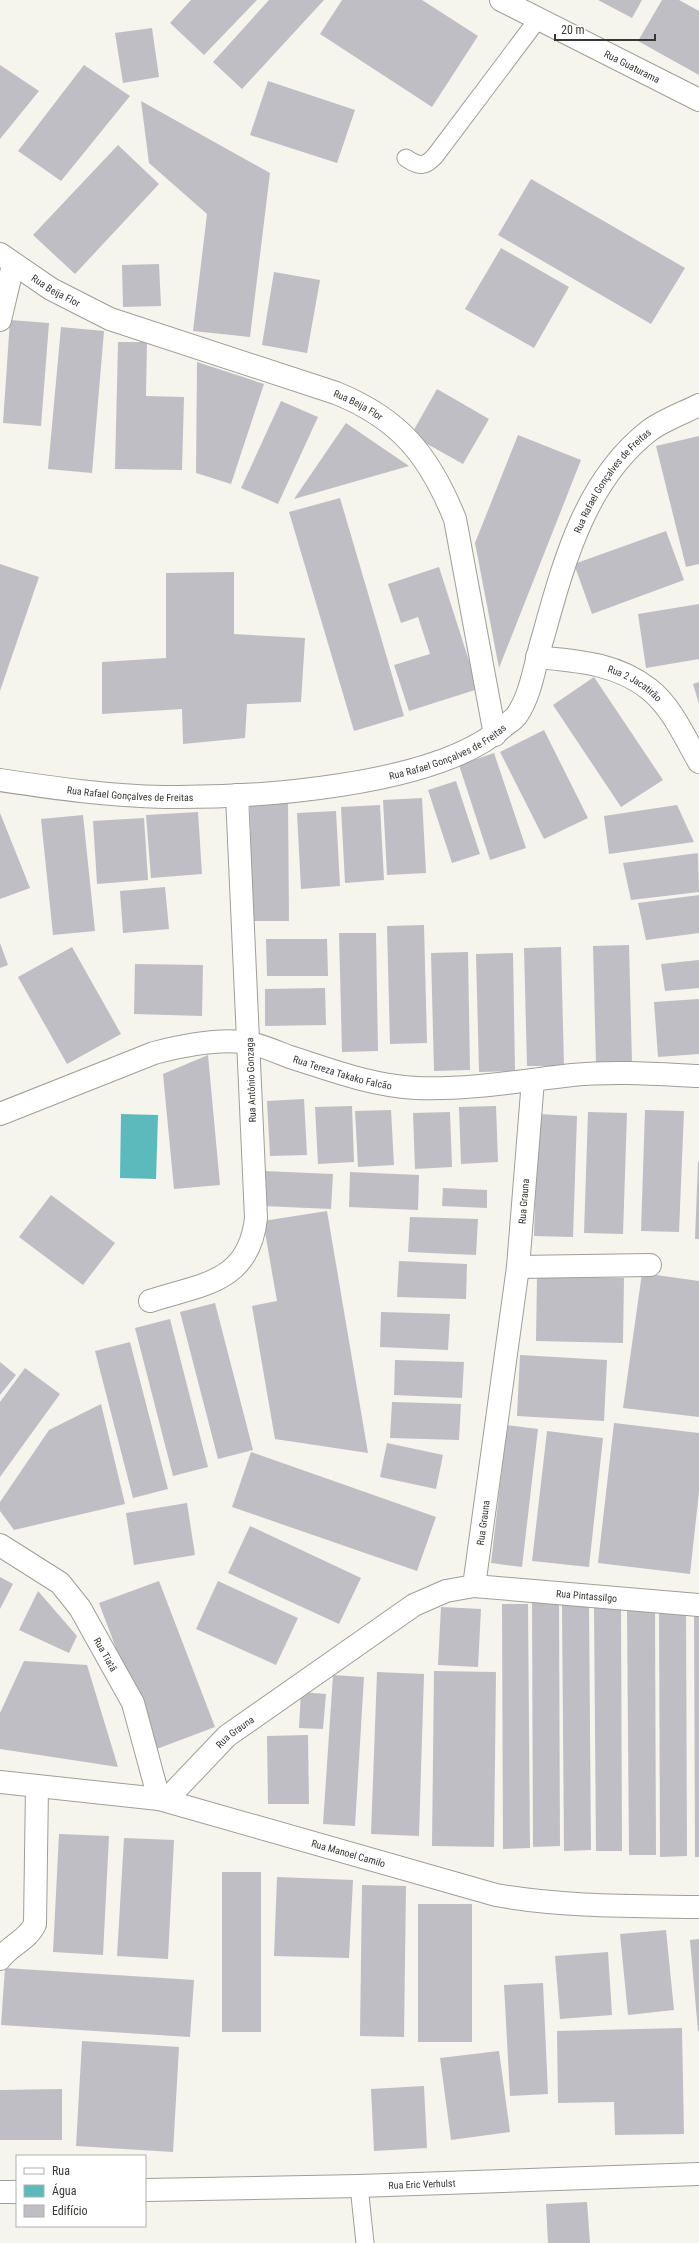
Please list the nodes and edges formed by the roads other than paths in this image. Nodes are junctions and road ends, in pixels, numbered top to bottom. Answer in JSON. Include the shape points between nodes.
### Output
{"nodes":[{"id":1,"x":501,"y":0,"type":"edge"},
{"id":2,"x":538,"y":19,"type":"junction"},
{"id":3,"x":699,"y":100,"type":"edge"},
{"id":4,"x":406,"y":158,"type":"dead end"},
{"id":5,"x":7,"y":259,"type":"edge"},
{"id":6,"x":0,"y":320,"type":"edge"},
{"id":7,"x":699,"y":405,"type":"edge"},
{"id":8,"x":537,"y":657,"type":"junction"},
{"id":9,"x":495,"y":734,"type":"junction"},
{"id":10,"x":699,"y":762,"type":"edge"},
{"id":11,"x":0,"y":780,"type":"edge"},
{"id":12,"x":237,"y":795,"type":"junction"},
{"id":13,"x":249,"y":1043,"type":"junction"},
{"id":14,"x":699,"y":1076,"type":"edge"},
{"id":15,"x":533,"y":1080,"type":"junction"},
{"id":16,"x":0,"y":1114,"type":"edge"},
{"id":17,"x":650,"y":1265,"type":"dead end"},
{"id":18,"x":518,"y":1267,"type":"junction"},
{"id":19,"x":150,"y":1301,"type":"dead end"},
{"id":20,"x":0,"y":1545,"type":"edge"},
{"id":21,"x":474,"y":1586,"type":"junction"},
{"id":22,"x":699,"y":1605,"type":"edge"},
{"id":23,"x":0,"y":1782,"type":"edge"},
{"id":24,"x":37,"y":1787,"type":"junction"},
{"id":25,"x":162,"y":1800,"type":"junction"},
{"id":26,"x":699,"y":1907,"type":"edge"},
{"id":27,"x":0,"y":1959,"type":"edge"},
{"id":28,"x":699,"y":2174,"type":"edge"},
{"id":29,"x":359,"y":2186,"type":"junction"},
{"id":30,"x":146,"y":2190,"type":"edge"},
{"id":31,"x":0,"y":2192,"type":"edge"},
{"id":32,"x":16,"y":2192,"type":"edge"},
{"id":33,"x":365,"y":2243,"type":"edge"}],
"edges":[{"from":1,"to":2,"type":"street","name":"Rua Guaturama"},
{"from":2,"to":3,"type":"street","name":"Rua Guaturama"},
{"from":2,"to":4,"type":"lane","via":[[427,165],[416,165]]},
{"from":5,"to":6,"type":"street","name":"Rua Beija Flor"},
{"from":5,"to":9,"type":"street","name":"Rua Beija Flor","via":[[51,289],[110,319],[364,404],[408,439],[444,492],[455,519]]},
{"from":7,"to":8,"type":"street","name":"Rua Rafael Gonçalves de Freitas","via":[[651,429],[614,464],[589,502],[562,570]]},
{"from":8,"to":9,"type":"street","name":"Rua Rafael Gonçalves de Freitas","via":[[530,685],[517,715]]},
{"from":8,"to":10,"type":"street","name":"Rua 2 Jacatirão","via":[[585,662],[620,671],[650,690],[672,716]]},
{"from":9,"to":12,"type":"street","name":"Rua Rafael Gonçalves de Freitas","via":[[480,745],[432,765],[348,784]]},
{"from":11,"to":12,"type":"street","name":"Rua Rafael Gonçalves de Freitas","via":[[82,792],[164,797]]},
{"from":12,"to":13,"type":"street","name":"Rua Antônio Gonzaga"},
{"from":13,"to":15,"type":"street","name":"Rua Tereza Takako Falcão","via":[[352,1078],[384,1085],[416,1088],[499,1085]]},
{"from":13,"to":16,"type":"street","name":"Rua Tereza Takako Falcão","via":[[180,1046],[154,1053]]},
{"from":13,"to":19,"type":"street","name":"Rua Antônio Gonzaga","via":[[256,1218],[254,1235],[235,1268],[221,1278]]},
{"from":14,"to":15,"type":"street","name":"Rua Tereza Takako Falcão","via":[[618,1072]]},
{"from":15,"to":18,"type":"street","name":"Rua Grauna"},
{"from":17,"to":18,"type":"street"},
{"from":18,"to":21,"type":"street","name":"Rua Grauna"},
{"from":20,"to":25,"type":"street","name":"Rua Tiatã","via":[[60,1583],[80,1608],[133,1703]]},
{"from":21,"to":22,"type":"street","name":"Rua Pintassilgo"},
{"from":21,"to":25,"type":"street","name":"Rua Grauna","via":[[446,1590],[408,1609],[227,1736]]},
{"from":23,"to":24,"type":"street","name":"Rua Manoel Camilo"},
{"from":24,"to":25,"type":"street","name":"Rua Manoel Camilo"},
{"from":24,"to":27,"type":"street","via":[[35,1924],[31,1932]]},
{"from":25,"to":26,"type":"street","name":"Rua Manoel Camilo","via":[[496,1895],[531,1902]]},
{"from":28,"to":29,"type":"street","name":"Rua Eric Verhulst"},
{"from":29,"to":30,"type":"street","name":"Rua Eric Verhulst"},
{"from":29,"to":33,"type":"lane"},
{"from":31,"to":32,"type":"street"}]}
